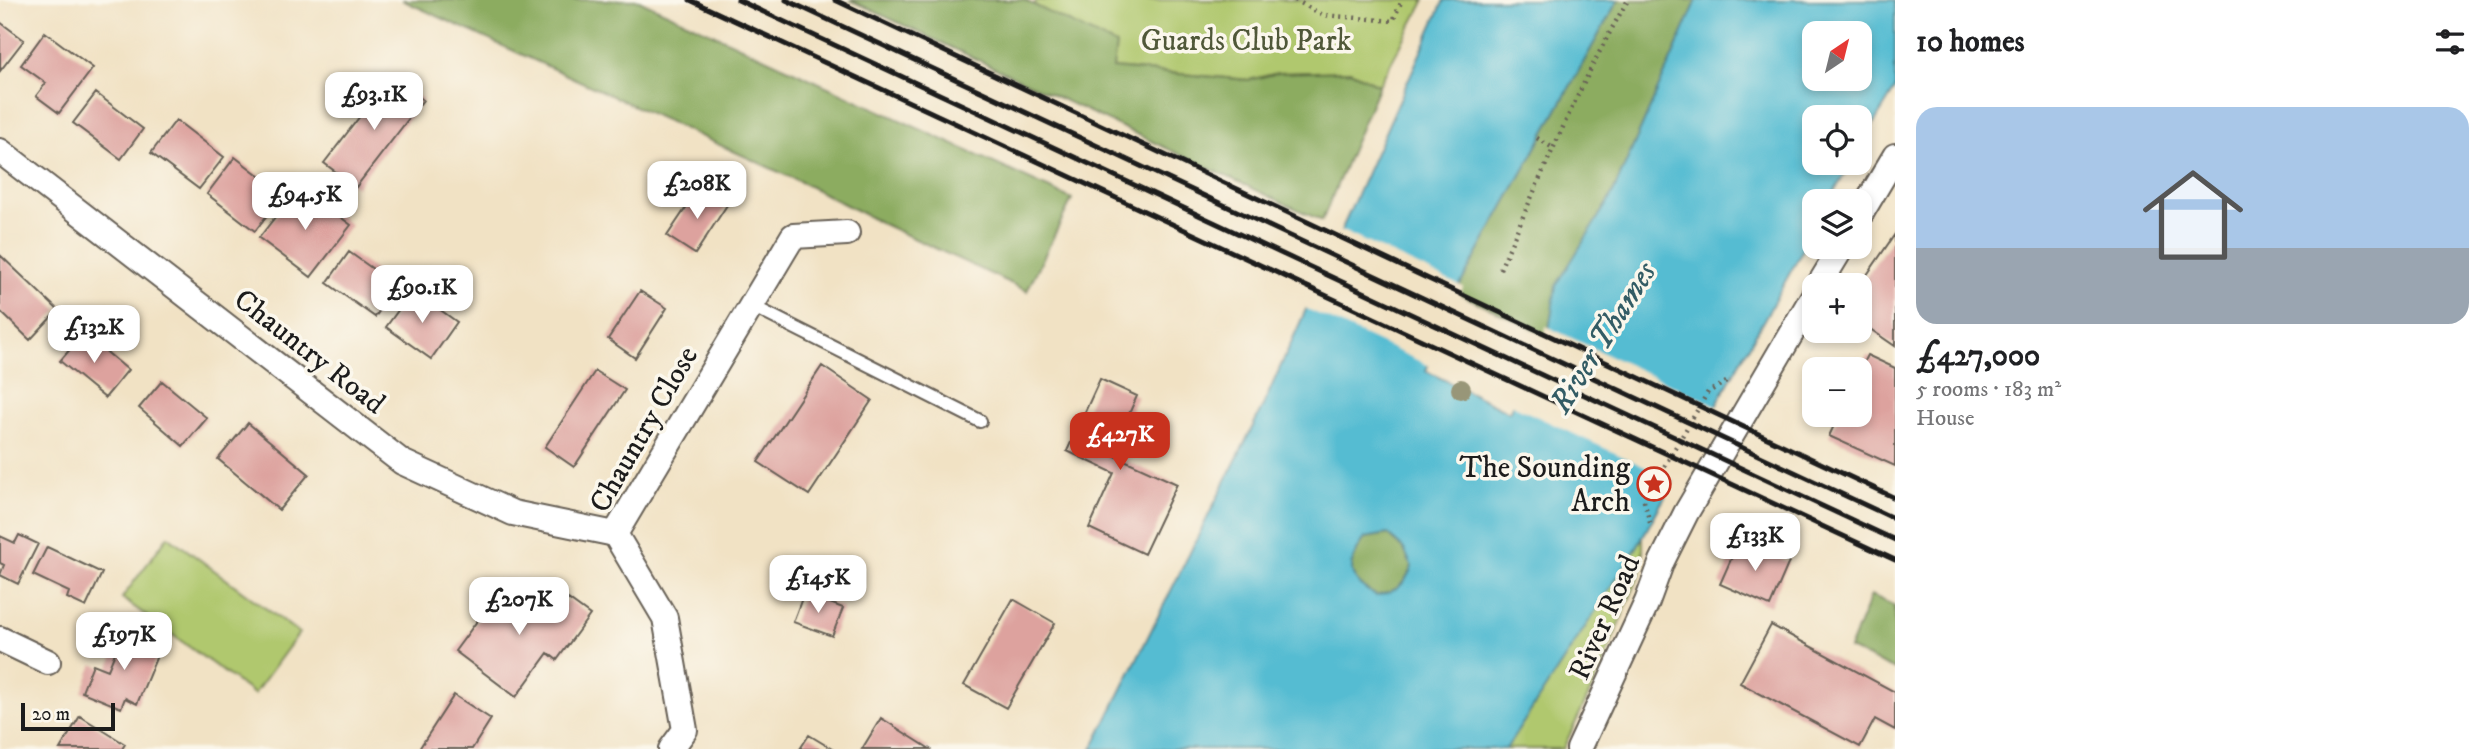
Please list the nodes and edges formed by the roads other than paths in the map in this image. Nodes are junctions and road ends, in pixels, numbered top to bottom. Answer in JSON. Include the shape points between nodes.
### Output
{"nodes":[{"id":1,"x":0,"y":151,"type":"edge"},
{"id":2,"x":1895,"y":156,"type":"edge"},
{"id":3,"x":1872,"y":195,"type":"edge"},
{"id":4,"x":847,"y":233,"type":"dead end"},
{"id":5,"x":752,"y":306,"type":"junction"},
{"id":6,"x":1802,"y":315,"type":"edge"},
{"id":7,"x":980,"y":421,"type":"dead end"},
{"id":8,"x":615,"y":534,"type":"junction"},
{"id":9,"x":0,"y":639,"type":"edge"},
{"id":10,"x":48,"y":662,"type":"dead end"},
{"id":11,"x":671,"y":749,"type":"edge"},
{"id":12,"x":1579,"y":749,"type":"edge"}],
"edges":[{"from":1,"to":8,"type":"street","name":"Chauntry Road","via":[[402,462],[513,513]]},
{"from":2,"to":3,"type":"street"},
{"from":4,"to":5,"type":"street","name":"Chauntry Close","via":[[793,236]]},
{"from":5,"to":7,"type":"lane"},
{"from":5,"to":8,"type":"street","name":"Chauntry Close"},
{"from":6,"to":12,"type":"street","name":"River Road","via":[[1685,513]]},
{"from":8,"to":11,"type":"street","name":"Chauntry Close","via":[[665,618],[685,730]]},
{"from":9,"to":10,"type":"street"}]}
